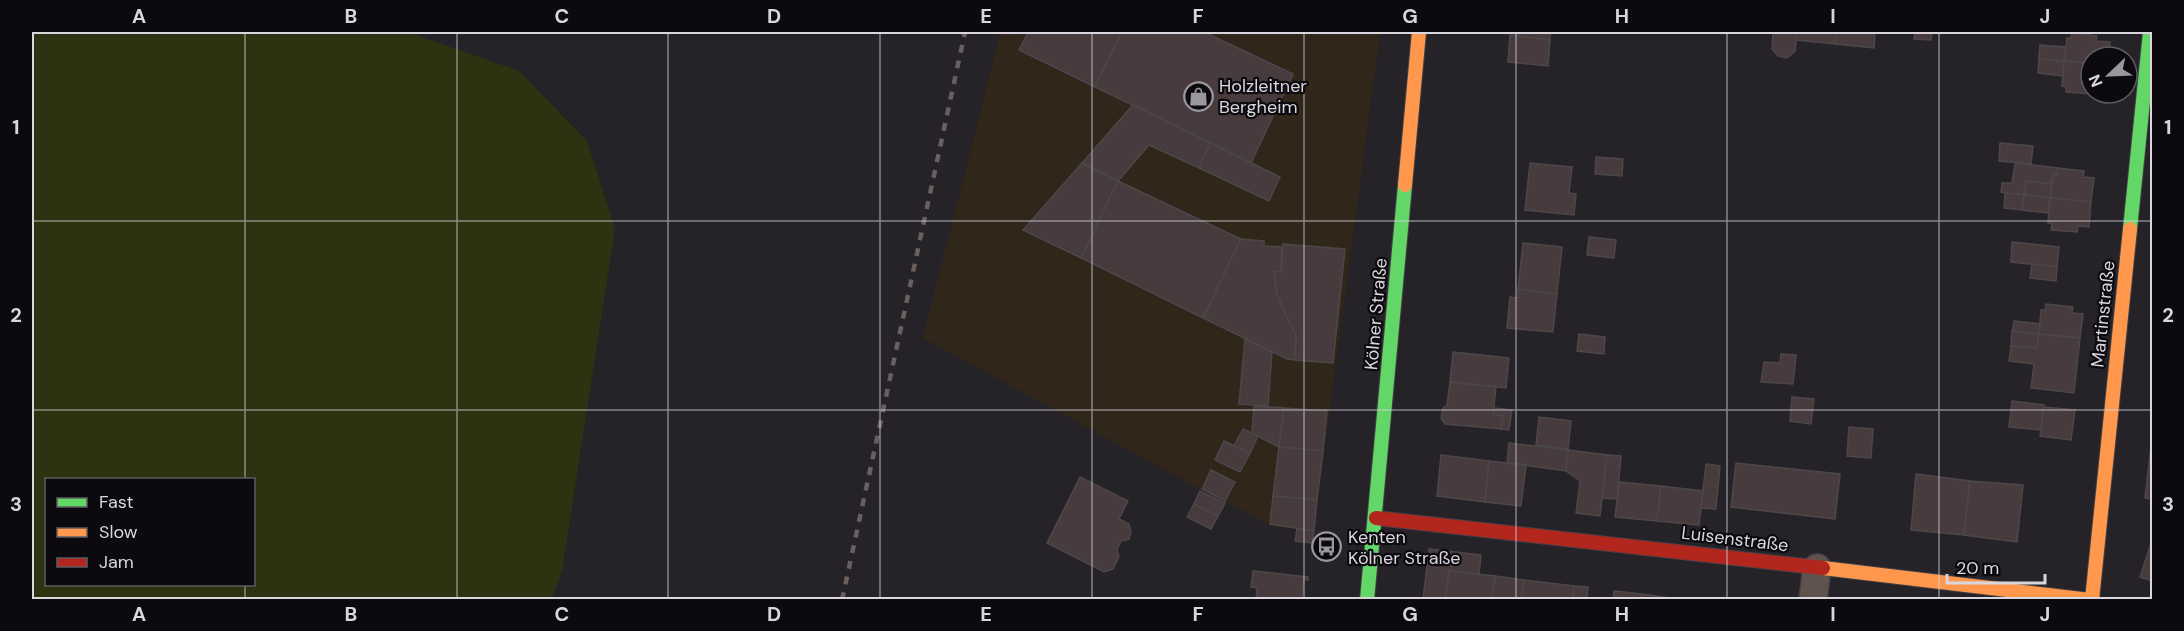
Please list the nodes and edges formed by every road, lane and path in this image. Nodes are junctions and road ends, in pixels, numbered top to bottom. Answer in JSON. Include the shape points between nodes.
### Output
{"nodes":[{"id":1,"x":1419,"y":32,"type":"edge"},
{"id":2,"x":2150,"y":32,"type":"edge"},
{"id":3,"x":1376,"y":518,"type":"junction"},
{"id":4,"x":1817,"y":568,"type":"junction"},
{"id":5,"x":1367,"y":600,"type":"edge"},
{"id":6,"x":1813,"y":600,"type":"edge"},
{"id":7,"x":2091,"y":600,"type":"edge"}],
"edges":[{"from":1,"to":3,"type":"street","name":"Kölner Straße"},
{"from":2,"to":7,"type":"street","name":"Martinstraße"},
{"from":3,"to":4,"type":"street","name":"Luisenstraße"},
{"from":3,"to":5,"type":"street","name":"Kölner Straße"},
{"from":4,"to":6,"type":"street"},
{"from":4,"to":7,"type":"street","name":"Luisenstraße"}]}
